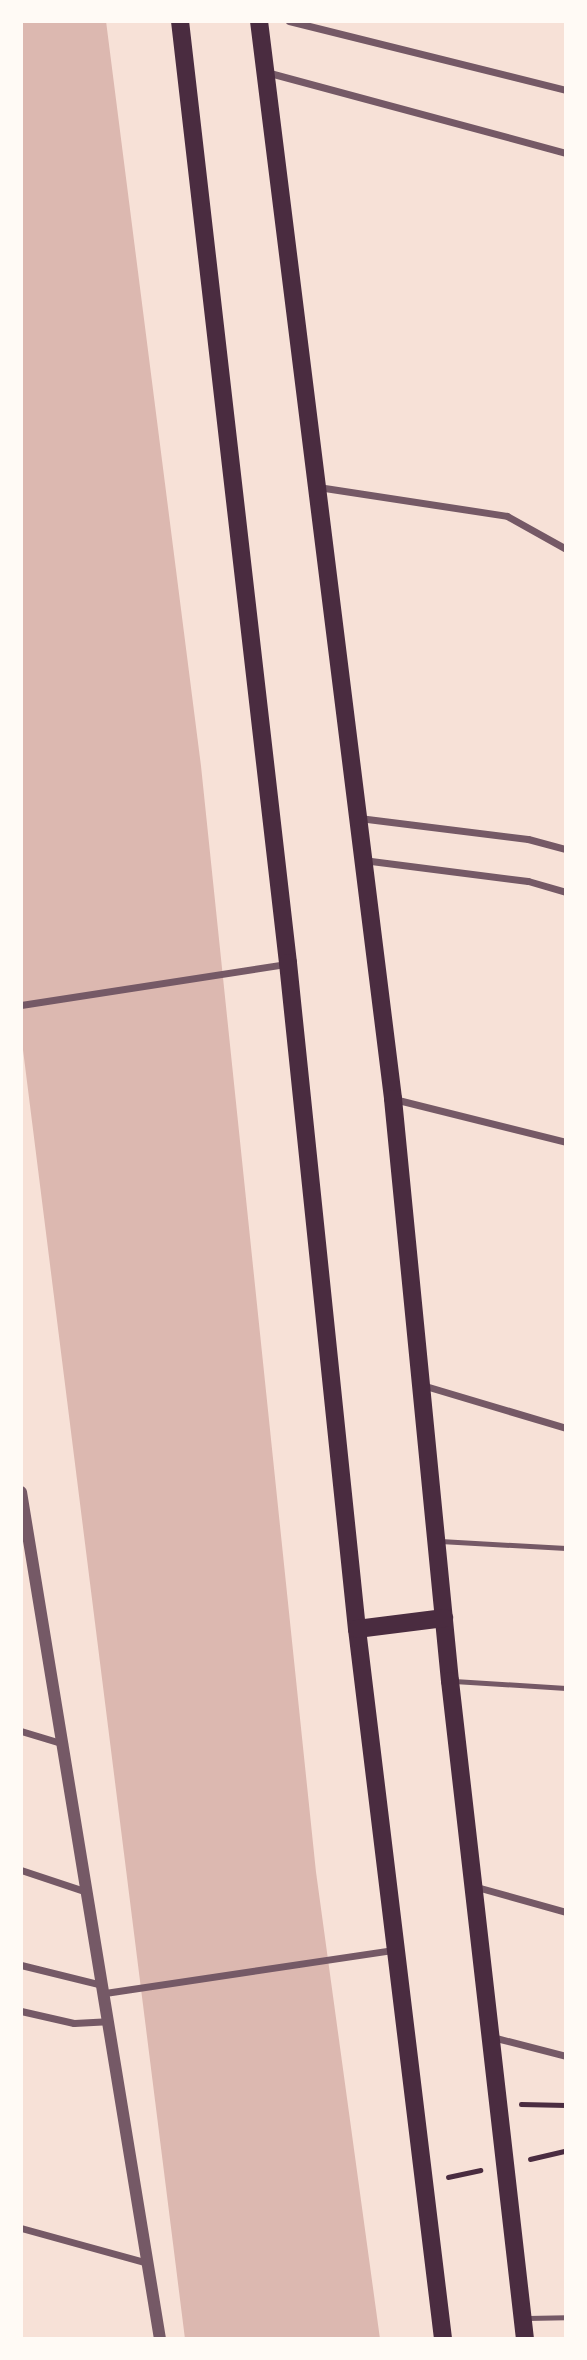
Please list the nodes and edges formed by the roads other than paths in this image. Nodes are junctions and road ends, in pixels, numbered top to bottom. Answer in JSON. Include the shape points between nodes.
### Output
{"nodes":[{"id":1,"x":180,"y":21,"type":"edge"},
{"id":2,"x":259,"y":21,"type":"edge"},
{"id":3,"x":289,"y":21,"type":"edge"},
{"id":4,"x":264,"y":71,"type":"junction"},
{"id":5,"x":566,"y":90,"type":"edge"},
{"id":6,"x":566,"y":153,"type":"edge"},
{"id":7,"x":314,"y":486,"type":"junction"},
{"id":8,"x":566,"y":549,"type":"edge"},
{"id":9,"x":355,"y":818,"type":"junction"},
{"id":10,"x":566,"y":849,"type":"edge"},
{"id":11,"x":361,"y":860,"type":"junction"},
{"id":12,"x":566,"y":892,"type":"edge"},
{"id":13,"x":288,"y":963,"type":"junction"},
{"id":14,"x":21,"y":1005,"type":"edge"},
{"id":15,"x":393,"y":1099,"type":"junction"},
{"id":16,"x":566,"y":1142,"type":"edge"},
{"id":17,"x":421,"y":1385,"type":"junction"},
{"id":18,"x":566,"y":1428,"type":"edge"},
{"id":19,"x":21,"y":1492,"type":"edge"},
{"id":20,"x":437,"y":1541,"type":"junction"},
{"id":21,"x":25,"y":1546,"type":"edge"},
{"id":22,"x":566,"y":1548,"type":"edge"},
{"id":23,"x":444,"y":1618,"type":"junction"},
{"id":24,"x":357,"y":1629,"type":"junction"},
{"id":25,"x":450,"y":1681,"type":"junction"},
{"id":26,"x":566,"y":1688,"type":"edge"},
{"id":27,"x":21,"y":1731,"type":"edge"},
{"id":28,"x":65,"y":1745,"type":"junction"},
{"id":29,"x":21,"y":1870,"type":"edge"},
{"id":30,"x":472,"y":1886,"type":"junction"},
{"id":31,"x":88,"y":1892,"type":"junction"},
{"id":32,"x":566,"y":1912,"type":"edge"},
{"id":33,"x":394,"y":1950,"type":"junction"},
{"id":34,"x":21,"y":1965,"type":"edge"},
{"id":35,"x":104,"y":1989,"type":"junction"},
{"id":36,"x":21,"y":2011,"type":"edge"},
{"id":37,"x":107,"y":2021,"type":"junction"},
{"id":38,"x":489,"y":2036,"type":"junction"},
{"id":39,"x":566,"y":2056,"type":"edge"},
{"id":40,"x":21,"y":2228,"type":"edge"},
{"id":41,"x":148,"y":2263,"type":"junction"},
{"id":42,"x":566,"y":2317,"type":"edge"},
{"id":43,"x":523,"y":2318,"type":"junction"},
{"id":44,"x":160,"y":2339,"type":"edge"},
{"id":45,"x":443,"y":2339,"type":"edge"},
{"id":46,"x":525,"y":2339,"type":"edge"}],
"edges":[{"from":1,"to":13,"type":"main road"},
{"from":2,"to":4,"type":"main road"},
{"from":3,"to":5,"type":"street"},
{"from":4,"to":6,"type":"street"},
{"from":4,"to":7,"type":"main road"},
{"from":7,"to":8,"type":"street","via":[[507,516]]},
{"from":7,"to":9,"type":"main road"},
{"from":9,"to":10,"type":"street","via":[[528,839]]},
{"from":9,"to":11,"type":"main road"},
{"from":11,"to":12,"type":"street","via":[[528,881]]},
{"from":11,"to":15,"type":"main road"},
{"from":13,"to":14,"type":"street"},
{"from":13,"to":24,"type":"main road"},
{"from":15,"to":16,"type":"street"},
{"from":15,"to":17,"type":"main road"},
{"from":17,"to":18,"type":"street"},
{"from":17,"to":20,"type":"main road"},
{"from":19,"to":21,"type":"street"},
{"from":20,"to":22,"type":"lane"},
{"from":20,"to":23,"type":"main road"},
{"from":21,"to":28,"type":"street"},
{"from":23,"to":24,"type":"main road"},
{"from":23,"to":25,"type":"main road"},
{"from":24,"to":33,"type":"main road"},
{"from":25,"to":26,"type":"lane"},
{"from":25,"to":30,"type":"main road"},
{"from":27,"to":28,"type":"street"},
{"from":28,"to":31,"type":"street"},
{"from":29,"to":31,"type":"street"},
{"from":30,"to":32,"type":"street"},
{"from":30,"to":38,"type":"main road"},
{"from":31,"to":35,"type":"street"},
{"from":33,"to":35,"type":"street","via":[[134,1989]]},
{"from":33,"to":45,"type":"main road"},
{"from":34,"to":35,"type":"street"},
{"from":35,"to":37,"type":"street"},
{"from":36,"to":37,"type":"street","via":[[74,2022]]},
{"from":37,"to":41,"type":"street"},
{"from":38,"to":39,"type":"street"},
{"from":38,"to":43,"type":"main road"},
{"from":40,"to":41,"type":"street"},
{"from":41,"to":44,"type":"street"},
{"from":42,"to":43,"type":"lane"},
{"from":43,"to":46,"type":"main road"}]}
